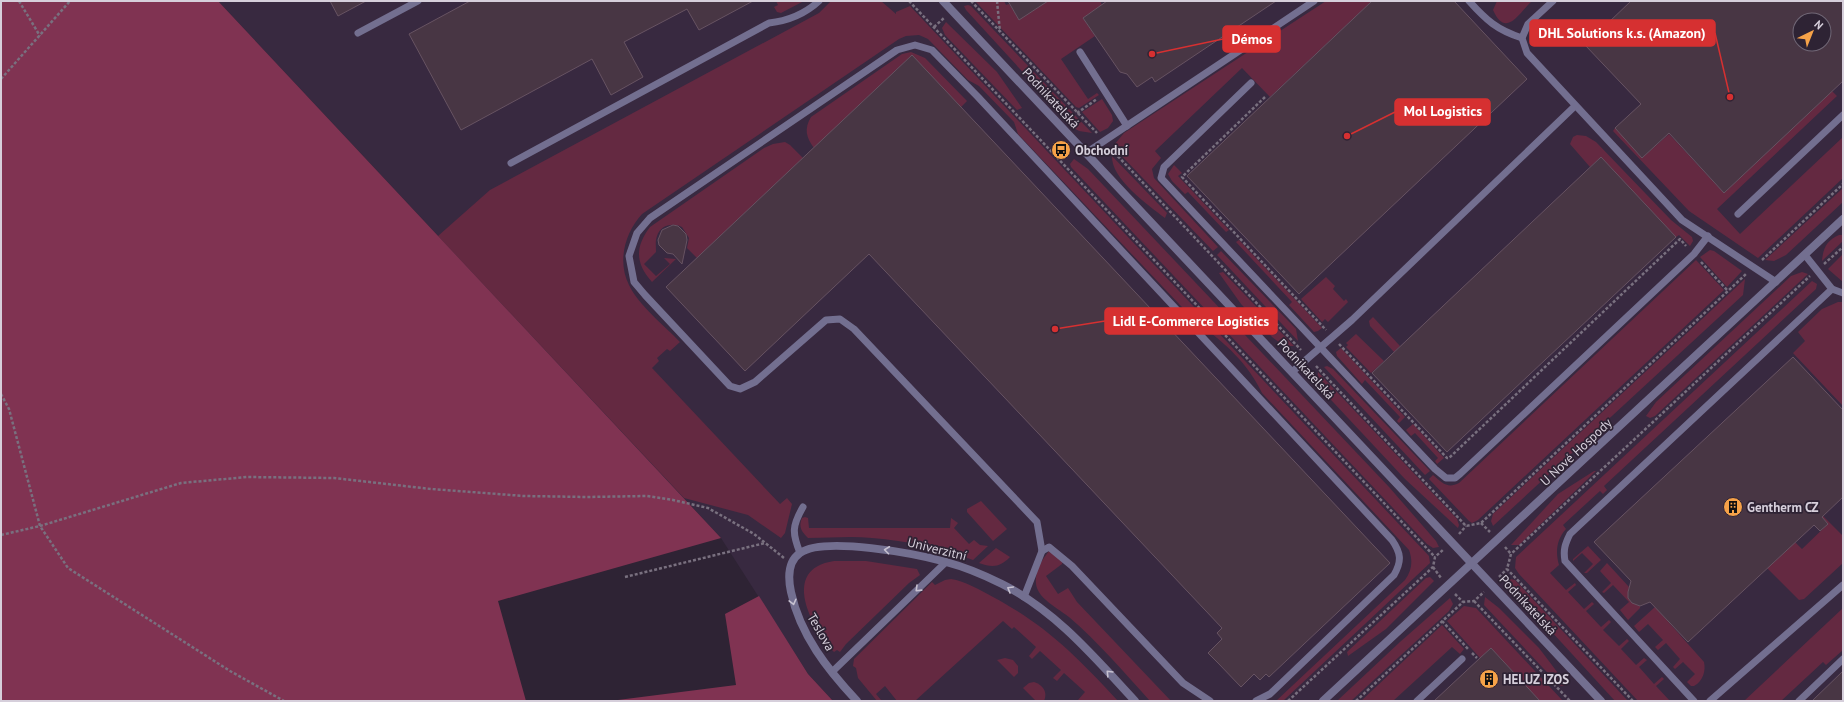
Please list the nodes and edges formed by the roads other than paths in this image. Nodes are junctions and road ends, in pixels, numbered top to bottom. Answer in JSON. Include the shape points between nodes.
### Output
{"nodes":[{"id":1,"x":418,"y":1,"type":"edge"},
{"id":2,"x":819,"y":1,"type":"edge"},
{"id":3,"x":943,"y":1,"type":"edge"},
{"id":4,"x":1314,"y":1,"type":"edge"},
{"id":5,"x":1469,"y":1,"type":"edge"},
{"id":6,"x":1553,"y":1,"type":"edge"},
{"id":7,"x":358,"y":33,"type":"dead end"},
{"id":8,"x":1522,"y":38,"type":"junction"},
{"id":9,"x":1080,"y":52,"type":"dead end"},
{"id":10,"x":1251,"y":83,"type":"dead end"},
{"id":11,"x":1576,"y":106,"type":"junction"},
{"id":12,"x":1843,"y":115,"type":"edge"},
{"id":13,"x":1127,"y":126,"type":"junction"},
{"id":14,"x":1086,"y":153,"type":"junction"},
{"id":15,"x":512,"y":163,"type":"dead end"},
{"id":16,"x":1738,"y":214,"type":"dead end"},
{"id":17,"x":1843,"y":219,"type":"edge"},
{"id":18,"x":1708,"y":236,"type":"junction"},
{"id":19,"x":1805,"y":255,"type":"junction"},
{"id":20,"x":1776,"y":282,"type":"junction"},
{"id":21,"x":1832,"y":289,"type":"junction"},
{"id":22,"x":1843,"y":293,"type":"edge"},
{"id":23,"x":1321,"y":349,"type":"junction"},
{"id":24,"x":1292,"y":372,"type":"junction"},
{"id":25,"x":803,"y":507,"type":"dead end"},
{"id":26,"x":1042,"y":551,"type":"junction"},
{"id":27,"x":800,"y":553,"type":"junction"},
{"id":28,"x":946,"y":562,"type":"junction"},
{"id":29,"x":1472,"y":564,"type":"junction"},
{"id":30,"x":1843,"y":585,"type":"edge"},
{"id":31,"x":1024,"y":597,"type":"junction"},
{"id":32,"x":1843,"y":659,"type":"edge"},
{"id":33,"x":1462,"y":660,"type":"dead end"},
{"id":34,"x":832,"y":672,"type":"junction"},
{"id":35,"x":858,"y":701,"type":"edge"},
{"id":36,"x":1136,"y":701,"type":"edge"},
{"id":37,"x":1210,"y":701,"type":"edge"},
{"id":38,"x":1256,"y":701,"type":"edge"},
{"id":39,"x":1323,"y":701,"type":"edge"},
{"id":40,"x":1417,"y":701,"type":"edge"},
{"id":41,"x":1601,"y":701,"type":"edge"},
{"id":42,"x":1694,"y":701,"type":"edge"},
{"id":43,"x":1710,"y":701,"type":"edge"},
{"id":44,"x":1799,"y":701,"type":"edge"}],
"edges":[{"from":1,"to":7,"type":"lane"},
{"from":2,"to":15,"type":"lane","via":[[798,15],[782,22],[769,23]]},
{"from":3,"to":14,"type":"street","name":"Podnikatelská"},
{"from":4,"to":13,"type":"lane"},
{"from":5,"to":8,"type":"lane","via":[[1494,26],[1505,33]]},
{"from":6,"to":8,"type":"lane","via":[[1528,24]]},
{"from":8,"to":11,"type":"lane","via":[[1527,53]]},
{"from":9,"to":13,"type":"lane"},
{"from":10,"to":23,"type":"lane","via":[[1164,167],[1161,178]]},
{"from":11,"to":18,"type":"lane","via":[[1682,220]]},
{"from":11,"to":23,"type":"lane"},
{"from":12,"to":16,"type":"lane"},
{"from":13,"to":14,"type":"lane"},
{"from":14,"to":24,"type":"street","name":"Podnikatelská"},
{"from":17,"to":19,"type":"street","name":"U Nové Hospody"},
{"from":18,"to":20,"type":"lane"},
{"from":18,"to":23,"type":"lane","via":[[1694,254],[1455,478],[1446,478],[1439,474]]},
{"from":19,"to":20,"type":"street","name":"U Nové Hospody"},
{"from":19,"to":21,"type":"lane"},
{"from":20,"to":29,"type":"street","name":"U Nové Hospody"},
{"from":21,"to":22,"type":"lane"},
{"from":21,"to":42,"type":"lane","via":[[1570,534],[1565,543],[1565,561]]},
{"from":23,"to":24,"type":"lane","via":[[1307,357]]},
{"from":24,"to":29,"type":"street","name":"Podnikatelská"},
{"from":25,"to":27,"type":"lane","via":[[793,530]]},
{"from":26,"to":31,"type":"lane"},
{"from":26,"to":37,"type":"lane","via":[[1049,547],[1072,566],[1183,683]]},
{"from":26,"to":38,"type":"lane","via":[[1037,522],[854,329],[840,319],[826,320],[767,374],[740,389],[730,386],[634,282],[629,256],[637,233],[650,218],[897,50],[915,45],[932,50],[978,97],[1387,535],[1400,552],[1400,564],[1394,575],[1270,694]]},
{"from":28,"to":27,"type":"street","name":"Univerzitní","one_way":true,"via":[[900,552],[864,548],[821,547]]},
{"from":27,"to":34,"type":"street","name":"Teslova","one_way":true,"via":[[791,564],[789,584],[799,621]]},
{"from":31,"to":28,"type":"street","name":"Univerzitní","one_way":true,"via":[[969,569]]},
{"from":28,"to":34,"type":"lane","one_way":true},
{"from":29,"to":39,"type":"street","name":"U Nové Hospody"},
{"from":29,"to":41,"type":"street","name":"Podnikatelská"},
{"from":30,"to":43,"type":"lane"},
{"from":36,"to":31,"type":"street","name":"Univerzitní","one_way":true,"via":[[1081,644],[1048,614]]},
{"from":32,"to":44,"type":"lane"},
{"from":33,"to":40,"type":"lane"},
{"from":34,"to":35,"type":"street","name":"Teslova"}]}
